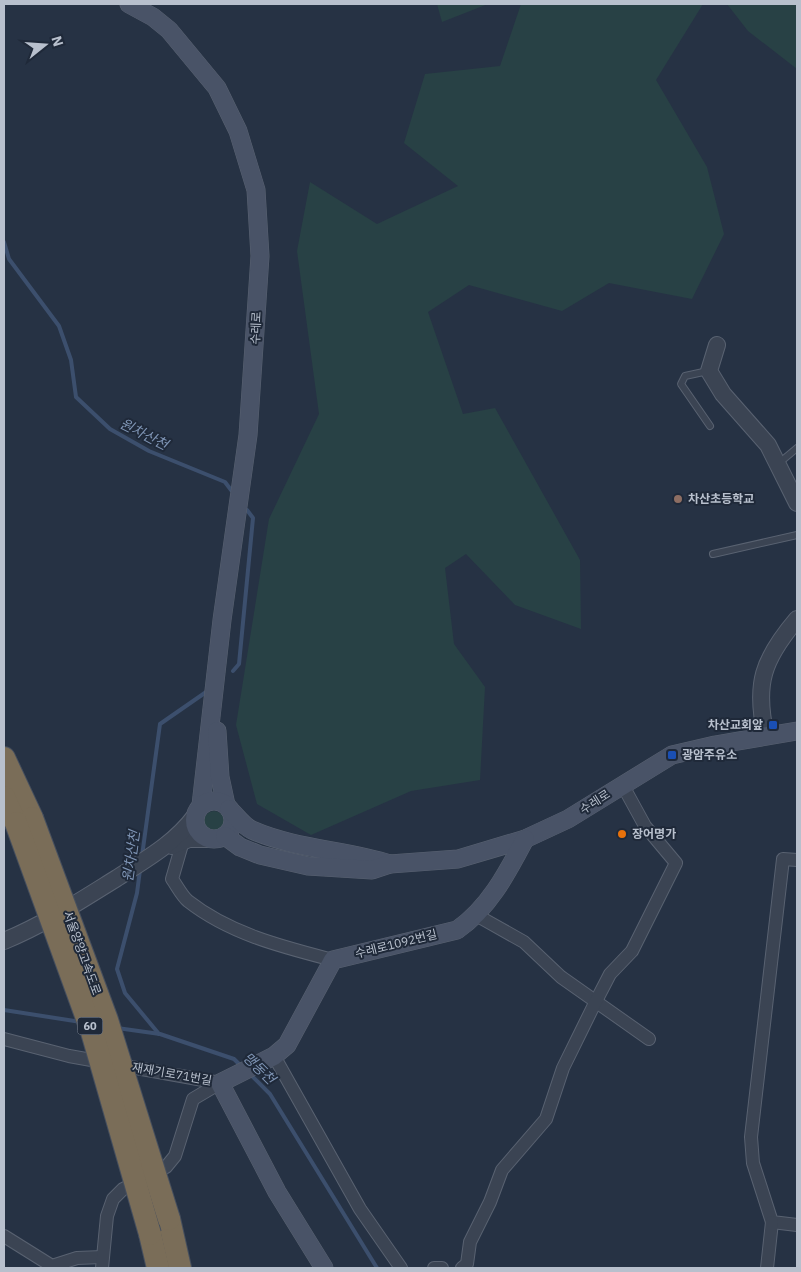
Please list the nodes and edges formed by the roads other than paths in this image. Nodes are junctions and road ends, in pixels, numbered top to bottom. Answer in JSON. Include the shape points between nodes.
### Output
{"nodes":[{"id":1,"x":129,"y":4,"type":"edge"},
{"id":2,"x":717,"y":345,"type":"dead end"},
{"id":3,"x":709,"y":371,"type":"junction"},
{"id":4,"x":710,"y":426,"type":"dead end"},
{"id":5,"x":797,"y":448,"type":"edge"},
{"id":6,"x":778,"y":464,"type":"junction"},
{"id":7,"x":797,"y":503,"type":"edge"},
{"id":8,"x":797,"y":535,"type":"edge"},
{"id":9,"x":712,"y":554,"type":"dead end"},
{"id":10,"x":797,"y":619,"type":"edge"},
{"id":11,"x":215,"y":696,"type":"junction"},
{"id":12,"x":797,"y":731,"type":"edge"},
{"id":13,"x":766,"y":736,"type":"junction"},
{"id":14,"x":4,"y":758,"type":"edge"},
{"id":15,"x":622,"y":784,"type":"junction"},
{"id":16,"x":4,"y":797,"type":"edge"},
{"id":17,"x":227,"y":807,"type":"junction"},
{"id":18,"x":198,"y":811,"type":"junction"},
{"id":19,"x":24,"y":821,"type":"junction"},
{"id":20,"x":225,"y":836,"type":"junction"},
{"id":21,"x":207,"y":838,"type":"junction"},
{"id":22,"x":525,"y":839,"type":"junction"},
{"id":23,"x":182,"y":841,"type":"junction"},
{"id":24,"x":163,"y":849,"type":"junction"},
{"id":25,"x":797,"y":860,"type":"edge"},
{"id":26,"x":390,"y":864,"type":"junction"},
{"id":27,"x":476,"y":915,"type":"junction"},
{"id":28,"x":4,"y":940,"type":"edge"},
{"id":29,"x":334,"y":960,"type":"junction"},
{"id":30,"x":595,"y":1003,"type":"junction"},
{"id":31,"x":4,"y":1039,"type":"edge"},
{"id":32,"x":649,"y":1039,"type":"dead end"},
{"id":33,"x":274,"y":1056,"type":"junction"},
{"id":34,"x":220,"y":1083,"type":"junction"},
{"id":35,"x":772,"y":1222,"type":"junction"},
{"id":36,"x":797,"y":1225,"type":"edge"},
{"id":37,"x":4,"y":1236,"type":"edge"},
{"id":38,"x":102,"y":1262,"type":"edge"},
{"id":39,"x":158,"y":1268,"type":"edge"},
{"id":40,"x":180,"y":1268,"type":"edge"},
{"id":41,"x":324,"y":1268,"type":"edge"},
{"id":42,"x":401,"y":1268,"type":"edge"},
{"id":43,"x":434,"y":1268,"type":"edge"},
{"id":44,"x":442,"y":1268,"type":"edge"},
{"id":45,"x":462,"y":1268,"type":"edge"},
{"id":46,"x":767,"y":1268,"type":"edge"}],
"edges":[{"from":1,"to":11,"type":"main road","name":"수레로","via":[[169,30],[217,88],[238,131],[256,190],[260,256],[249,426],[222,620]]},
{"from":2,"to":3,"type":"street"},
{"from":3,"to":4,"type":"lane","via":[[685,376],[681,384]]},
{"from":3,"to":6,"type":"street","via":[[723,394],[768,445]]},
{"from":5,"to":6,"type":"lane"},
{"from":6,"to":7,"type":"street"},
{"from":8,"to":9,"type":"lane"},
{"from":10,"to":13,"type":"street","via":[[781,638],[761,681],[760,707]]},
{"from":11,"to":17,"type":"main road","name":"수레로","via":[[220,777]]},
{"from":11,"to":18,"type":"main road","name":"수레로"},
{"from":12,"to":13,"type":"main road","name":"수레로"},
{"from":13,"to":15,"type":"main road","name":"수레로","via":[[672,755]]},
{"from":14,"to":19,"type":"highway","name":"서울양양고속도로","number":"60"},
{"from":15,"to":22,"type":"main road","name":"수레로","via":[[568,819]]},
{"from":15,"to":30,"type":"street","via":[[645,826],[676,863],[632,951],[610,974]]},
{"from":16,"to":19,"type":"highway","name":"서울양양고속도로","number":"60"},
{"from":17,"to":18,"type":"main road","via":[[214,801]]},
{"from":17,"to":20,"type":"main road","via":[[233,823]]},
{"from":17,"to":26,"type":"main road","name":"수레로","via":[[250,829],[294,843]]},
{"from":18,"to":21,"type":"main road","via":[[197,830]]},
{"from":18,"to":24,"type":"street","via":[[185,829]]},
{"from":19,"to":39,"type":"highway","name":"서울양양고속도로","number":"60","bridge":true,"via":[[92,1032]]},
{"from":19,"to":40,"type":"highway","name":"서울양양고속도로","number":"60","bridge":true,"via":[[107,1020],[169,1219]]},
{"from":20,"to":21,"type":"main road","via":[[216,840]]},
{"from":20,"to":26,"type":"main road","name":"수레로","via":[[240,847],[260,855],[308,866],[372,870]]},
{"from":21,"to":23,"type":"street"},
{"from":22,"to":26,"type":"main road","name":"수레로","via":[[458,859]]},
{"from":22,"to":27,"type":"main road","name":"수레로1092번길","via":[[510,868]]},
{"from":23,"to":24,"type":"street"},
{"from":23,"to":29,"type":"street","via":[[172,879],[186,900],[214,918],[264,942]]},
{"from":24,"to":28,"type":"street","via":[[36,927]]},
{"from":25,"to":35,"type":"street","via":[[783,859],[751,1137],[754,1163]]},
{"from":27,"to":29,"type":"main road","name":"수레로1092번길","via":[[457,930]]},
{"from":27,"to":30,"type":"street","via":[[524,942]]},
{"from":29,"to":33,"type":"main road","via":[[288,1045]]},
{"from":30,"to":32,"type":"street"},
{"from":30,"to":45,"type":"street","via":[[563,1068],[546,1119],[502,1170],[470,1242],[467,1264]]},
{"from":31,"to":34,"type":"street","name":"재재기로71번길","via":[[69,1056]]},
{"from":33,"to":34,"type":"main road"},
{"from":33,"to":42,"type":"street","via":[[360,1209]]},
{"from":34,"to":38,"type":"street","via":[[193,1099],[175,1156],[166,1167],[124,1189],[113,1200],[107,1216]]},
{"from":34,"to":41,"type":"main road","name":"재재기로71번길","via":[[277,1192]]},
{"from":35,"to":36,"type":"street"},
{"from":35,"to":46,"type":"street"},
{"from":37,"to":38,"type":"street","via":[[52,1266],[77,1258]]},
{"from":43,"to":44,"type":"street"}]}
